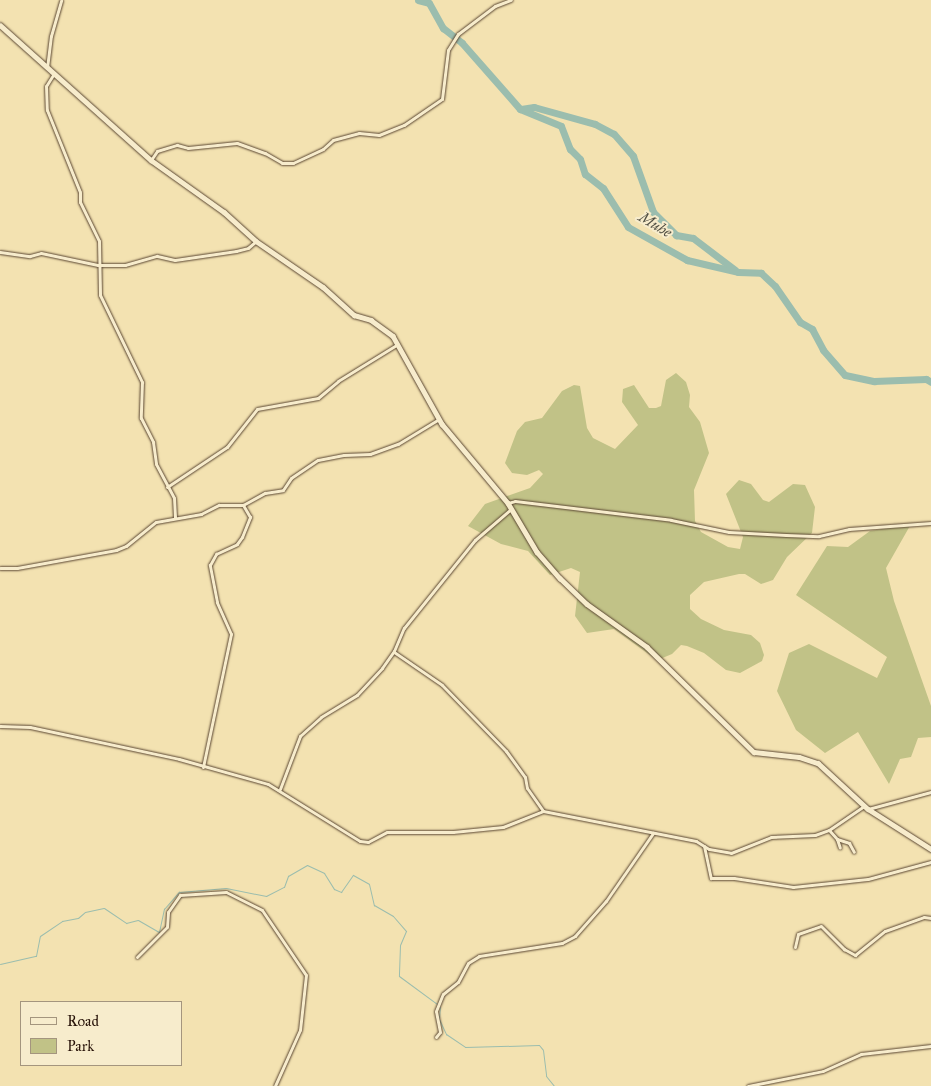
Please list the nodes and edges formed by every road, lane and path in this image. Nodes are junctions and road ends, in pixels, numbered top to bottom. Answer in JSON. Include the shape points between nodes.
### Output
{"nodes":[{"id":1,"x":61,"y":0,"type":"edge"},
{"id":2,"x":497,"y":0,"type":"edge"},
{"id":3,"x":511,"y":0,"type":"edge"},
{"id":4,"x":495,"y":6,"type":"junction"},
{"id":5,"x":0,"y":25,"type":"edge"},
{"id":6,"x":47,"y":69,"type":"junction"},
{"id":7,"x":53,"y":74,"type":"junction"},
{"id":8,"x":151,"y":160,"type":"junction"},
{"id":9,"x":256,"y":241,"type":"junction"},
{"id":10,"x":0,"y":252,"type":"edge"},
{"id":11,"x":98,"y":265,"type":"junction"},
{"id":12,"x":398,"y":344,"type":"junction"},
{"id":13,"x":439,"y":419,"type":"junction"},
{"id":14,"x":167,"y":487,"type":"junction"},
{"id":15,"x":508,"y":503,"type":"junction"},
{"id":16,"x":243,"y":505,"type":"junction"},
{"id":17,"x":511,"y":509,"type":"junction"},
{"id":18,"x":174,"y":518,"type":"junction"},
{"id":19,"x":931,"y":523,"type":"edge"},
{"id":20,"x":0,"y":568,"type":"edge"},
{"id":21,"x":394,"y":652,"type":"junction"},
{"id":22,"x":0,"y":726,"type":"edge"},
{"id":23,"x":203,"y":767,"type":"junction"},
{"id":24,"x":280,"y":789,"type":"junction"},
{"id":25,"x":931,"y":792,"type":"edge"},
{"id":26,"x":866,"y":808,"type":"junction"},
{"id":27,"x":543,"y":811,"type":"junction"},
{"id":28,"x":829,"y":830,"type":"junction"},
{"id":29,"x":653,"y":833,"type":"junction"},
{"id":30,"x":837,"y":839,"type":"junction"},
{"id":31,"x":704,"y":846,"type":"junction"},
{"id":32,"x":840,"y":848,"type":"dead end"},
{"id":33,"x":931,"y":849,"type":"edge"},
{"id":34,"x":854,"y":852,"type":"dead end"},
{"id":35,"x":931,"y":862,"type":"edge"},
{"id":36,"x":931,"y":918,"type":"edge"},
{"id":37,"x":795,"y":947,"type":"dead end"},
{"id":38,"x":137,"y":957,"type":"dead end"},
{"id":39,"x":436,"y":1037,"type":"dead end"},
{"id":40,"x":931,"y":1046,"type":"edge"},
{"id":41,"x":275,"y":1086,"type":"edge"},
{"id":42,"x":748,"y":1086,"type":"edge"}],
"edges":[{"from":1,"to":6,"type":"street","via":[[51,36]]},
{"from":2,"to":4,"type":"street"},
{"from":3,"to":4,"type":"street"},
{"from":4,"to":8,"type":"street","via":[[454,39],[448,50],[442,99],[404,125],[379,134],[359,133],[333,140],[323,149],[293,163],[282,164],[265,153],[237,143],[188,148],[177,145],[157,151]]},
{"from":5,"to":6,"type":"main road"},
{"from":6,"to":7,"type":"main road"},
{"from":7,"to":8,"type":"main road"},
{"from":7,"to":11,"type":"street","via":[[46,86],[47,110],[80,192],[80,202],[99,241]]},
{"from":8,"to":9,"type":"main road","via":[[224,212]]},
{"from":9,"to":11,"type":"street","via":[[248,248],[236,251],[175,260],[157,256],[125,265]]},
{"from":9,"to":12,"type":"main road","via":[[322,287],[354,315],[384,328]]},
{"from":10,"to":11,"type":"street","via":[[30,256],[41,253]]},
{"from":11,"to":14,"type":"street","via":[[100,295],[142,382],[141,418],[154,442],[153,454]]},
{"from":12,"to":13,"type":"main road"},
{"from":12,"to":14,"type":"street","via":[[338,381],[318,398],[257,409],[227,447]]},
{"from":13,"to":15,"type":"main road"},
{"from":13,"to":16,"type":"street","via":[[418,434],[388,448],[362,456],[344,454],[318,460],[291,478],[283,490],[265,493]]},
{"from":14,"to":18,"type":"street","via":[[174,498]]},
{"from":15,"to":17,"type":"main road"},
{"from":15,"to":19,"type":"street","via":[[515,501],[671,520],[729,532],[786,535],[819,536],[849,529]]},
{"from":16,"to":18,"type":"street","via":[[219,505],[201,514]]},
{"from":16,"to":23,"type":"street","via":[[250,517],[242,537],[237,544],[216,554],[210,565],[217,602],[231,634]]},
{"from":17,"to":21,"type":"street","via":[[475,540],[404,628]]},
{"from":17,"to":26,"type":"main road","via":[[537,552],[560,578],[587,604],[647,647],[754,752],[799,757],[818,763]]},
{"from":18,"to":20,"type":"street","via":[[156,522],[116,550],[17,568]]},
{"from":21,"to":24,"type":"street","via":[[357,695],[321,717],[300,736]]},
{"from":21,"to":27,"type":"street","via":[[442,685],[506,751],[525,777],[527,788]]},
{"from":22,"to":23,"type":"street","via":[[30,728]]},
{"from":23,"to":24,"type":"street"},
{"from":24,"to":27,"type":"street","via":[[360,841],[368,842],[387,832],[454,832],[511,826]]},
{"from":25,"to":26,"type":"street"},
{"from":26,"to":28,"type":"street"},
{"from":26,"to":33,"type":"main road"},
{"from":27,"to":29,"type":"street"},
{"from":28,"to":30,"type":"street"},
{"from":28,"to":31,"type":"street","via":[[815,835],[771,837],[730,853]]},
{"from":29,"to":31,"type":"street","via":[[696,841]]},
{"from":29,"to":39,"type":"street","via":[[606,901],[575,936],[562,943],[479,956],[468,963],[458,982],[443,994],[436,1011],[440,1032]]},
{"from":30,"to":32,"type":"street"},
{"from":30,"to":34,"type":"street","via":[[849,843]]},
{"from":31,"to":35,"type":"street","via":[[711,878],[734,878],[793,887],[868,879]]},
{"from":36,"to":37,"type":"street","via":[[885,931],[855,954],[844,949],[821,926],[798,934]]},
{"from":38,"to":41,"type":"street","via":[[167,928],[168,912],[180,895],[226,892],[262,910],[306,975],[300,1030]]},
{"from":40,"to":42,"type":"street","via":[[861,1054],[823,1071]]}]}
